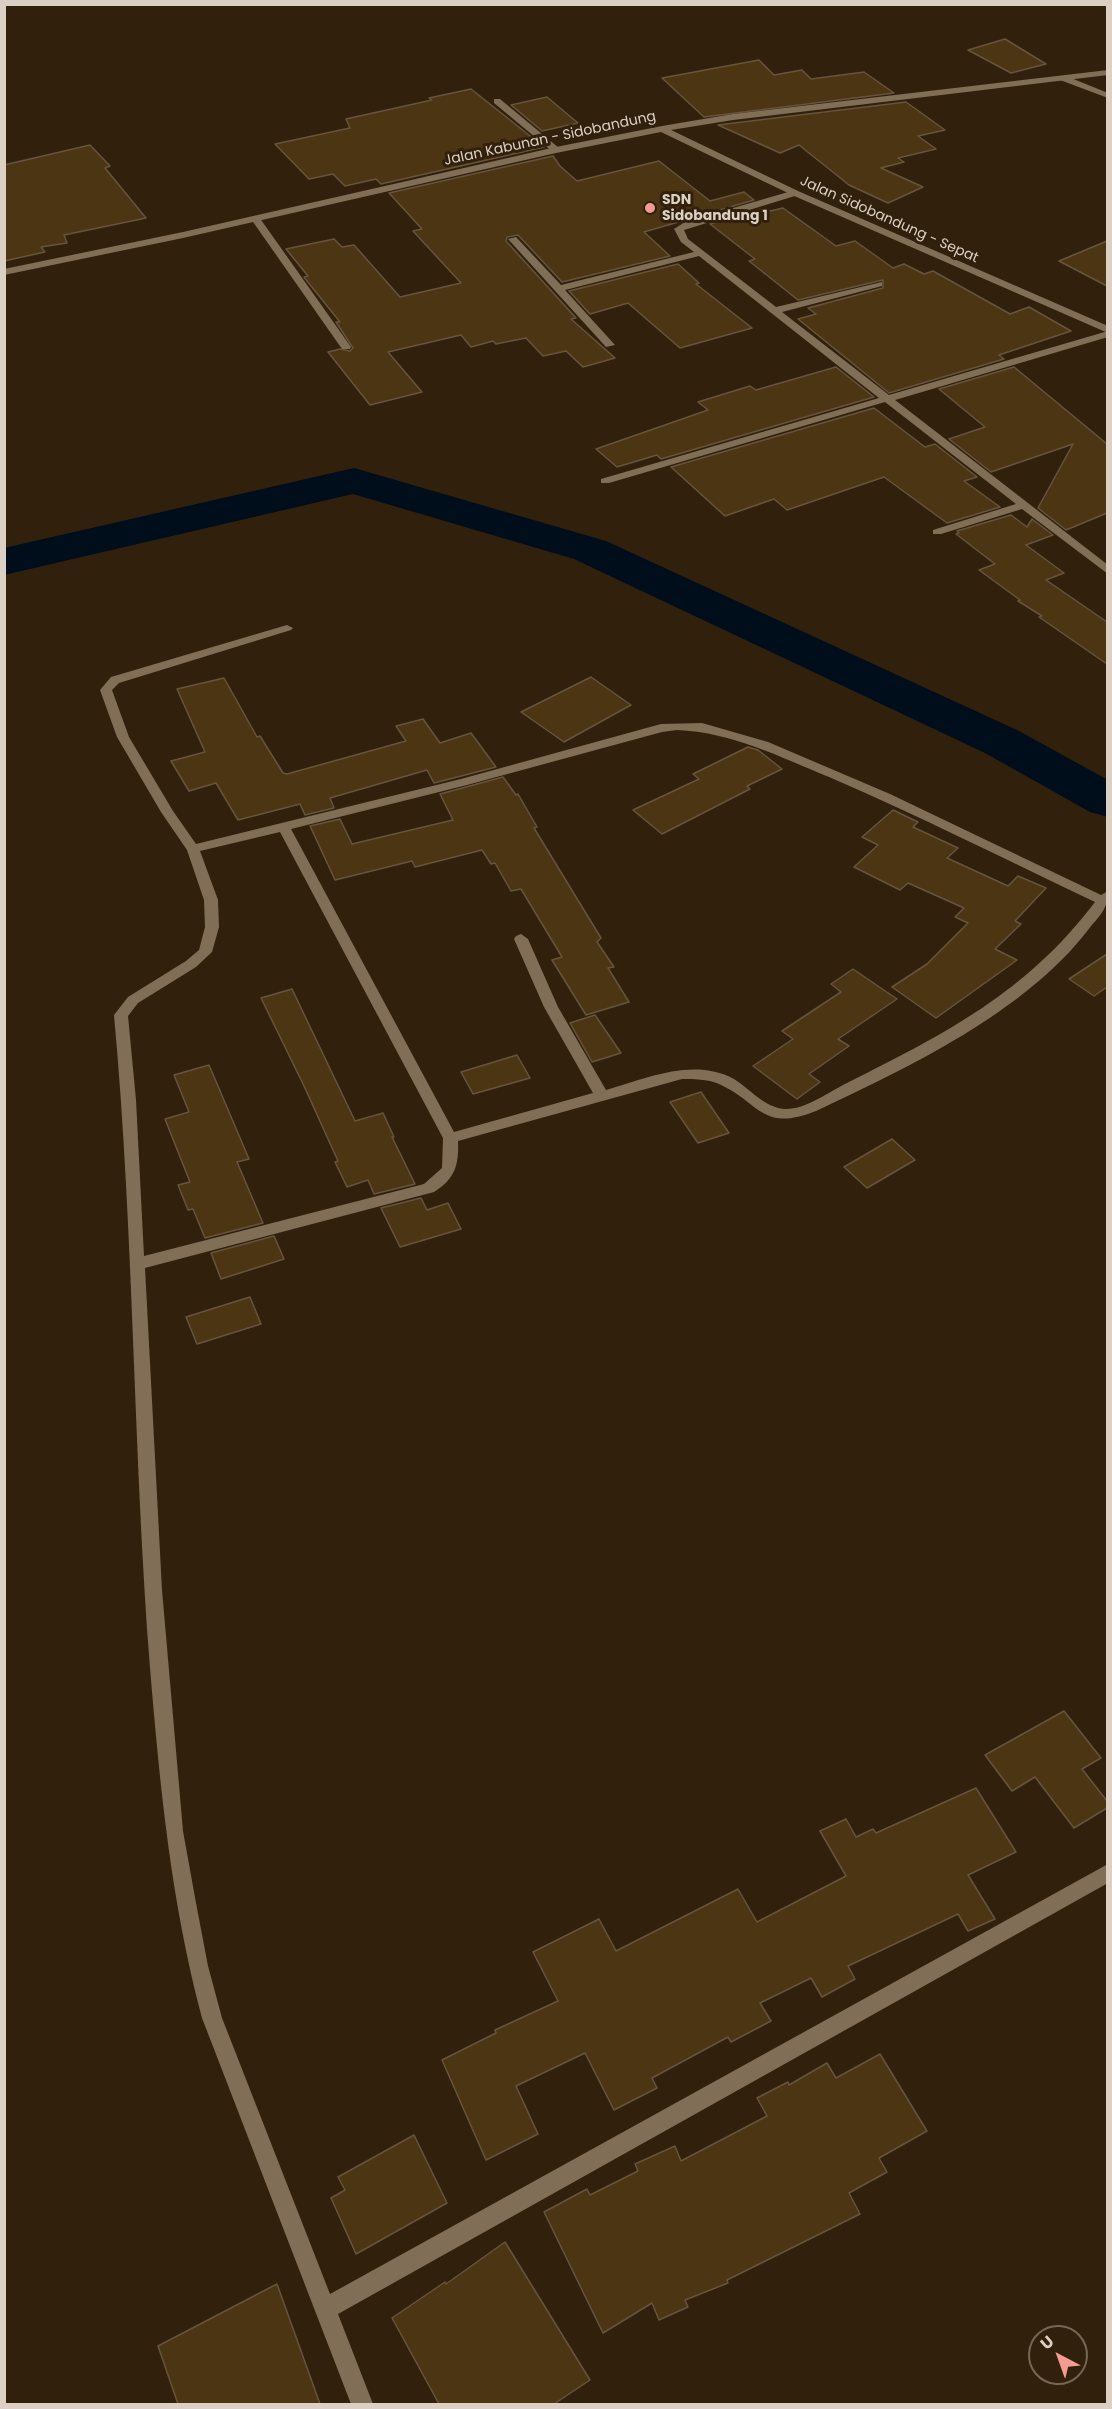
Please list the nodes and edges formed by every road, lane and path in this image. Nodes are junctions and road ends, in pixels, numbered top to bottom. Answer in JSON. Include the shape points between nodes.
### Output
{"nodes":[{"id":1,"x":1107,"y":72,"type":"edge"},
{"id":2,"x":1063,"y":78,"type":"junction"},
{"id":3,"x":1107,"y":96,"type":"edge"},
{"id":4,"x":497,"y":101,"type":"dead end"},
{"id":5,"x":662,"y":129,"type":"junction"},
{"id":6,"x":556,"y":150,"type":"junction"},
{"id":7,"x":795,"y":193,"type":"junction"},
{"id":8,"x":256,"y":219,"type":"junction"},
{"id":9,"x":513,"y":239,"type":"dead end"},
{"id":10,"x":701,"y":253,"type":"junction"},
{"id":11,"x":4,"y":272,"type":"edge"},
{"id":12,"x":879,"y":284,"type":"dead end"},
{"id":13,"x":558,"y":289,"type":"junction"},
{"id":14,"x":774,"y":311,"type":"junction"},
{"id":15,"x":1107,"y":332,"type":"edge"},
{"id":16,"x":610,"y":345,"type":"dead end"},
{"id":17,"x":346,"y":347,"type":"dead end"},
{"id":18,"x":886,"y":399,"type":"junction"},
{"id":19,"x":605,"y":481,"type":"dead end"},
{"id":20,"x":1024,"y":505,"type":"junction"},
{"id":21,"x":937,"y":532,"type":"dead end"},
{"id":22,"x":1107,"y":571,"type":"edge"},
{"id":23,"x":287,"y":628,"type":"dead end"},
{"id":24,"x":283,"y":826,"type":"junction"},
{"id":25,"x":193,"y":849,"type":"junction"},
{"id":26,"x":1105,"y":898,"type":"edge"},
{"id":27,"x":521,"y":939,"type":"dead end"},
{"id":28,"x":602,"y":1096,"type":"junction"},
{"id":29,"x":450,"y":1138,"type":"junction"},
{"id":30,"x":136,"y":1264,"type":"junction"},
{"id":31,"x":1107,"y":1874,"type":"edge"},
{"id":32,"x":327,"y":2308,"type":"junction"},
{"id":33,"x":362,"y":2404,"type":"edge"}],
"edges":[{"from":1,"to":2,"type":"street","name":"Jalan Kabunan - Sidobandung"},
{"from":2,"to":3,"type":"street"},
{"from":2,"to":5,"type":"street","name":"Jalan Kabunan - Sidobandung","via":[[756,114]]},
{"from":4,"to":6,"type":"street"},
{"from":5,"to":6,"type":"street","name":"Jalan Kabunan - Sidobandung"},
{"from":5,"to":7,"type":"street","name":"Jalan Sidobandung - Sepat"},
{"from":6,"to":8,"type":"street","name":"Jalan Kabunan - Sidobandung"},
{"from":7,"to":10,"type":"street","via":[[679,229],[684,240]]},
{"from":7,"to":15,"type":"street","name":"Jalan Sidobandung - Sepat"},
{"from":8,"to":11,"type":"street","name":"Jalan Kabunan - Sidobandung"},
{"from":8,"to":17,"type":"street"},
{"from":9,"to":13,"type":"street"},
{"from":10,"to":13,"type":"street"},
{"from":10,"to":14,"type":"street"},
{"from":12,"to":14,"type":"street"},
{"from":13,"to":16,"type":"street"},
{"from":14,"to":18,"type":"street"},
{"from":15,"to":18,"type":"street"},
{"from":18,"to":19,"type":"street"},
{"from":18,"to":20,"type":"street"},
{"from":20,"to":21,"type":"street"},
{"from":20,"to":22,"type":"street"},
{"from":23,"to":25,"type":"street","via":[[108,685],[108,698],[123,736]]},
{"from":24,"to":25,"type":"street"},
{"from":24,"to":26,"type":"street","via":[[661,728],[702,727],[764,745]]},
{"from":24,"to":29,"type":"street"},
{"from":25,"to":30,"type":"street","via":[[211,900],[212,927],[205,952],[133,1000],[121,1015]]},
{"from":26,"to":28,"type":"street","via":[[1070,943],[990,1012],[807,1108],[787,1114],[763,1108],[727,1083],[704,1074],[682,1074]]},
{"from":27,"to":28,"type":"street","via":[[552,1007]]},
{"from":28,"to":29,"type":"street"},
{"from":29,"to":30,"type":"street","via":[[452,1166],[444,1179],[429,1188]]},
{"from":30,"to":32,"type":"street","via":[[154,1601],[174,1831],[186,1903],[212,2018]]},
{"from":31,"to":32,"type":"street"},
{"from":32,"to":33,"type":"street"}]}
